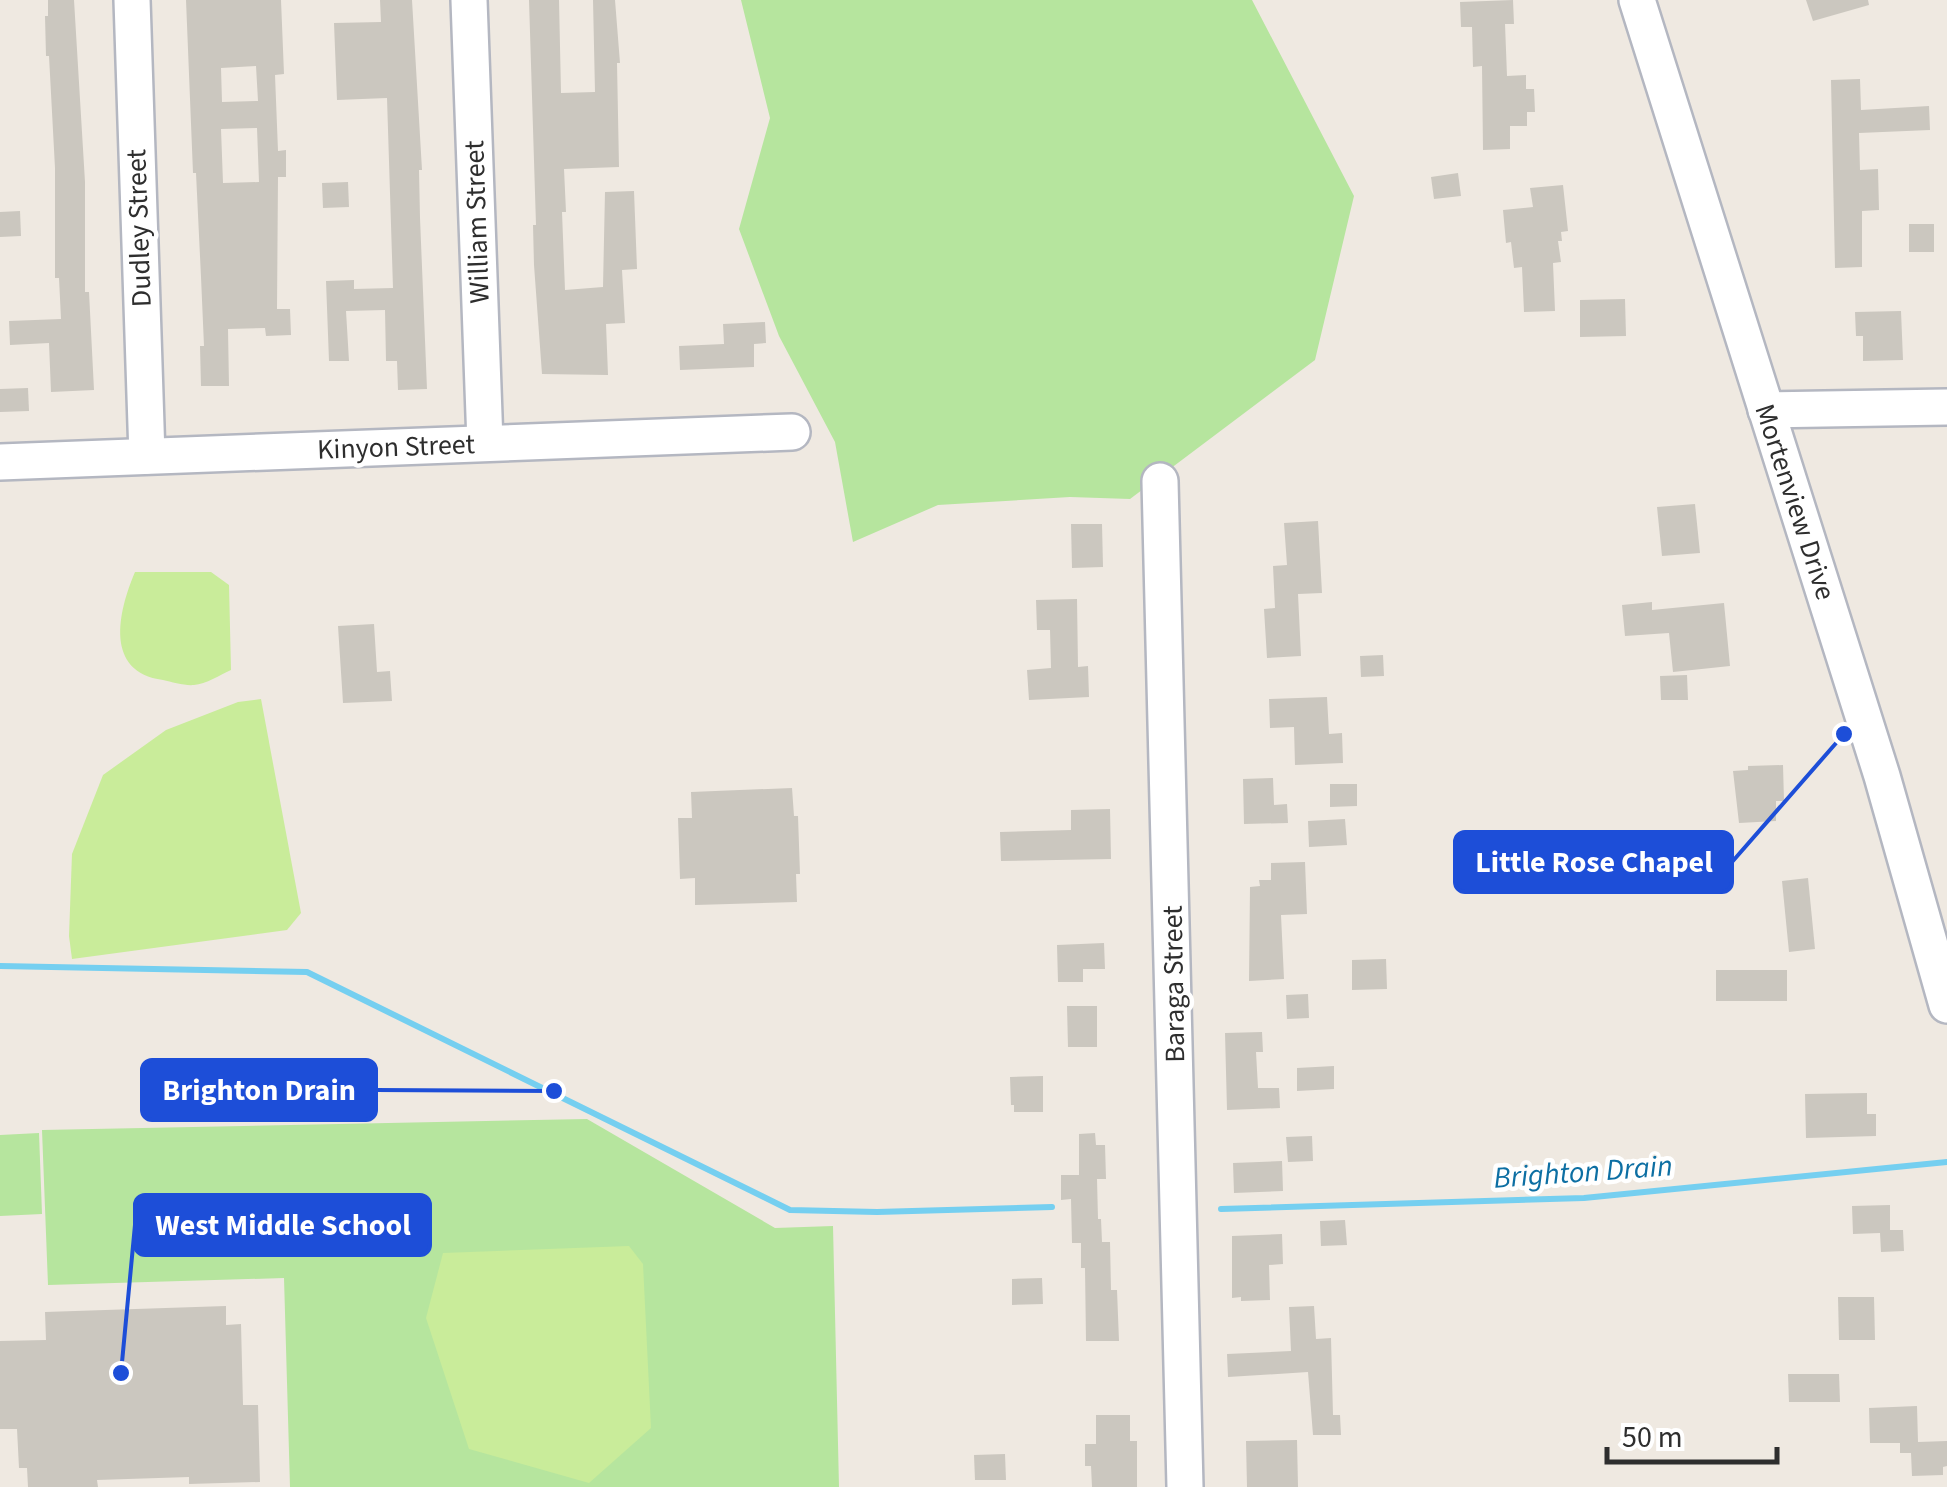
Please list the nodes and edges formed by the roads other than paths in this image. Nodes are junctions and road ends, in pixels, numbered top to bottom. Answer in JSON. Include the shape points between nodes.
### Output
{"nodes":[{"id":1,"x":132,"y":0,"type":"edge"},
{"id":2,"x":470,"y":0,"type":"edge"},
{"id":3,"x":1637,"y":0,"type":"edge"},
{"id":4,"x":1947,"y":407,"type":"edge"},
{"id":5,"x":1766,"y":410,"type":"junction"},
{"id":6,"x":792,"y":432,"type":"dead end"},
{"id":7,"x":485,"y":444,"type":"junction"},
{"id":8,"x":147,"y":456,"type":"junction"},
{"id":9,"x":0,"y":462,"type":"edge"},
{"id":10,"x":1160,"y":480,"type":"dead end"},
{"id":11,"x":1947,"y":1005,"type":"edge"},
{"id":12,"x":1186,"y":1487,"type":"edge"}],
"edges":[{"from":1,"to":8,"type":"street","name":"Dudley Street"},
{"from":2,"to":7,"type":"street","name":"William Street"},
{"from":3,"to":5,"type":"street","name":"Mortenview Drive"},
{"from":4,"to":5,"type":"street"},
{"from":5,"to":11,"type":"street","name":"Mortenview Drive"},
{"from":6,"to":7,"type":"street","name":"Kinyon Street"},
{"from":7,"to":8,"type":"street","name":"Kinyon Street"},
{"from":8,"to":9,"type":"street","name":"Kinyon Street"},
{"from":10,"to":12,"type":"street","name":"Baraga Street"}]}
